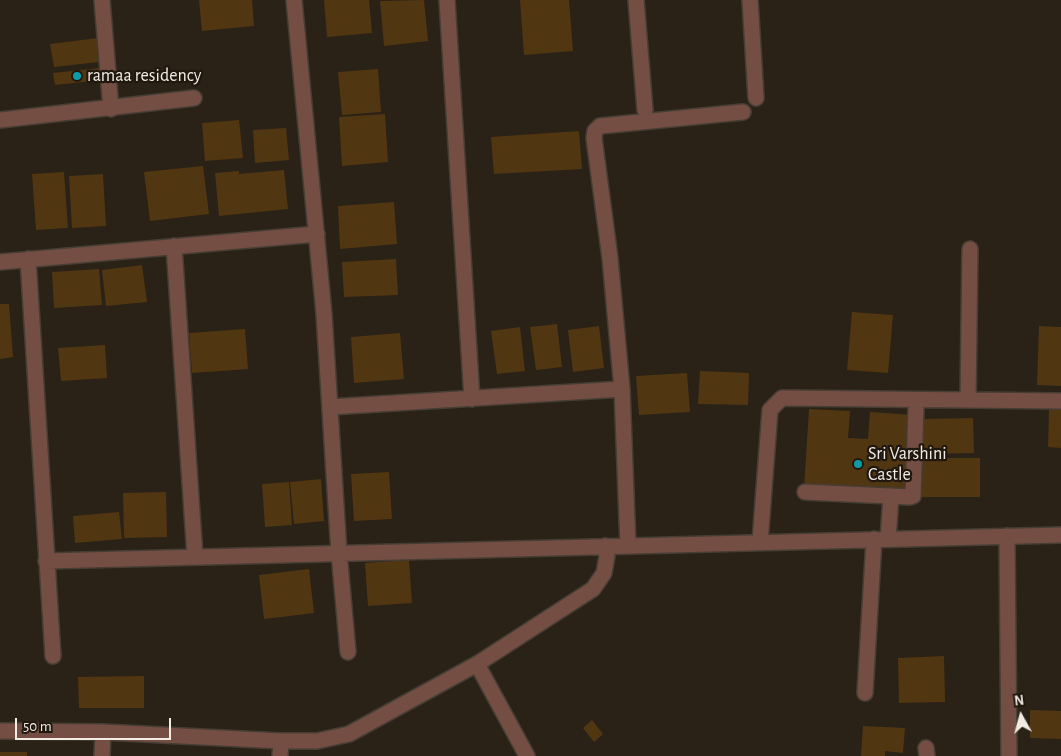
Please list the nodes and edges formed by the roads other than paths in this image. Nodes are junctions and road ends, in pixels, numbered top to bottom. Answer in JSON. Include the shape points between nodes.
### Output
{"nodes":[{"id":1,"x":102,"y":0,"type":"edge"},
{"id":2,"x":294,"y":0,"type":"edge"},
{"id":3,"x":447,"y":0,"type":"edge"},
{"id":4,"x":636,"y":0,"type":"edge"},
{"id":5,"x":750,"y":0,"type":"edge"},
{"id":6,"x":194,"y":98,"type":"dead end"},
{"id":7,"x":756,"y":98,"type":"dead end"},
{"id":8,"x":111,"y":108,"type":"junction"},
{"id":9,"x":645,"y":110,"type":"dead end"},
{"id":10,"x":743,"y":112,"type":"dead end"},
{"id":11,"x":0,"y":120,"type":"edge"},
{"id":12,"x":317,"y":234,"type":"junction"},
{"id":13,"x":174,"y":246,"type":"junction"},
{"id":14,"x":970,"y":249,"type":"dead end"},
{"id":15,"x":28,"y":260,"type":"junction"},
{"id":16,"x":0,"y":262,"type":"edge"},
{"id":17,"x":622,"y":389,"type":"junction"},
{"id":18,"x":472,"y":399,"type":"junction"},
{"id":19,"x":968,"y":400,"type":"junction"},
{"id":20,"x":1061,"y":401,"type":"edge"},
{"id":21,"x":330,"y":407,"type":"junction"},
{"id":22,"x":916,"y":408,"type":"dead end"},
{"id":23,"x":805,"y":492,"type":"dead end"},
{"id":24,"x":890,"y":496,"type":"junction"},
{"id":25,"x":1061,"y":534,"type":"edge"},
{"id":26,"x":1007,"y":536,"type":"junction"},
{"id":27,"x":881,"y":539,"type":"junction"},
{"id":28,"x":760,"y":542,"type":"junction"},
{"id":29,"x":605,"y":546,"type":"junction"},
{"id":30,"x":628,"y":546,"type":"junction"},
{"id":31,"x":339,"y":553,"type":"junction"},
{"id":32,"x":195,"y":557,"type":"junction"},
{"id":33,"x":46,"y":561,"type":"junction"},
{"id":34,"x":348,"y":652,"type":"dead end"},
{"id":35,"x":53,"y":656,"type":"dead end"},
{"id":36,"x":477,"y":664,"type":"junction"},
{"id":37,"x":865,"y":693,"type":"dead end"},
{"id":38,"x":0,"y":731,"type":"edge"},
{"id":39,"x":103,"y":732,"type":"junction"},
{"id":40,"x":280,"y":748,"type":"edge"},
{"id":41,"x":102,"y":756,"type":"edge"},
{"id":42,"x":527,"y":756,"type":"edge"},
{"id":43,"x":1009,"y":756,"type":"edge"}],
"edges":[{"from":1,"to":8,"type":"street"},
{"from":2,"to":12,"type":"street"},
{"from":3,"to":18,"type":"street"},
{"from":4,"to":9,"type":"street"},
{"from":5,"to":7,"type":"street"},
{"from":6,"to":8,"type":"street"},
{"from":8,"to":11,"type":"street"},
{"from":10,"to":17,"type":"street","via":[[600,126],[595,131]]},
{"from":12,"to":13,"type":"street"},
{"from":12,"to":21,"type":"street"},
{"from":13,"to":15,"type":"street"},
{"from":13,"to":32,"type":"street"},
{"from":14,"to":19,"type":"street"},
{"from":15,"to":16,"type":"street"},
{"from":15,"to":33,"type":"street"},
{"from":17,"to":18,"type":"street"},
{"from":17,"to":30,"type":"street"},
{"from":18,"to":21,"type":"street"},
{"from":19,"to":20,"type":"street"},
{"from":19,"to":28,"type":"street","via":[[899,403],[782,398],[770,410]]},
{"from":21,"to":31,"type":"street"},
{"from":22,"to":24,"type":"street","via":[[914,494],[910,497]]},
{"from":23,"to":24,"type":"street"},
{"from":24,"to":27,"type":"street"},
{"from":25,"to":26,"type":"street"},
{"from":26,"to":27,"type":"street"},
{"from":26,"to":43,"type":"street"},
{"from":27,"to":28,"type":"street"},
{"from":27,"to":37,"type":"street"},
{"from":28,"to":30,"type":"street"},
{"from":29,"to":30,"type":"street"},
{"from":29,"to":31,"type":"street"},
{"from":29,"to":36,"type":"street","via":[[604,573],[593,589]]},
{"from":31,"to":32,"type":"street"},
{"from":31,"to":34,"type":"street"},
{"from":32,"to":33,"type":"street"},
{"from":33,"to":35,"type":"street"},
{"from":36,"to":40,"type":"street","via":[[349,734]]},
{"from":36,"to":42,"type":"street"},
{"from":38,"to":39,"type":"street"},
{"from":39,"to":40,"type":"street"},
{"from":39,"to":41,"type":"street"}]}
